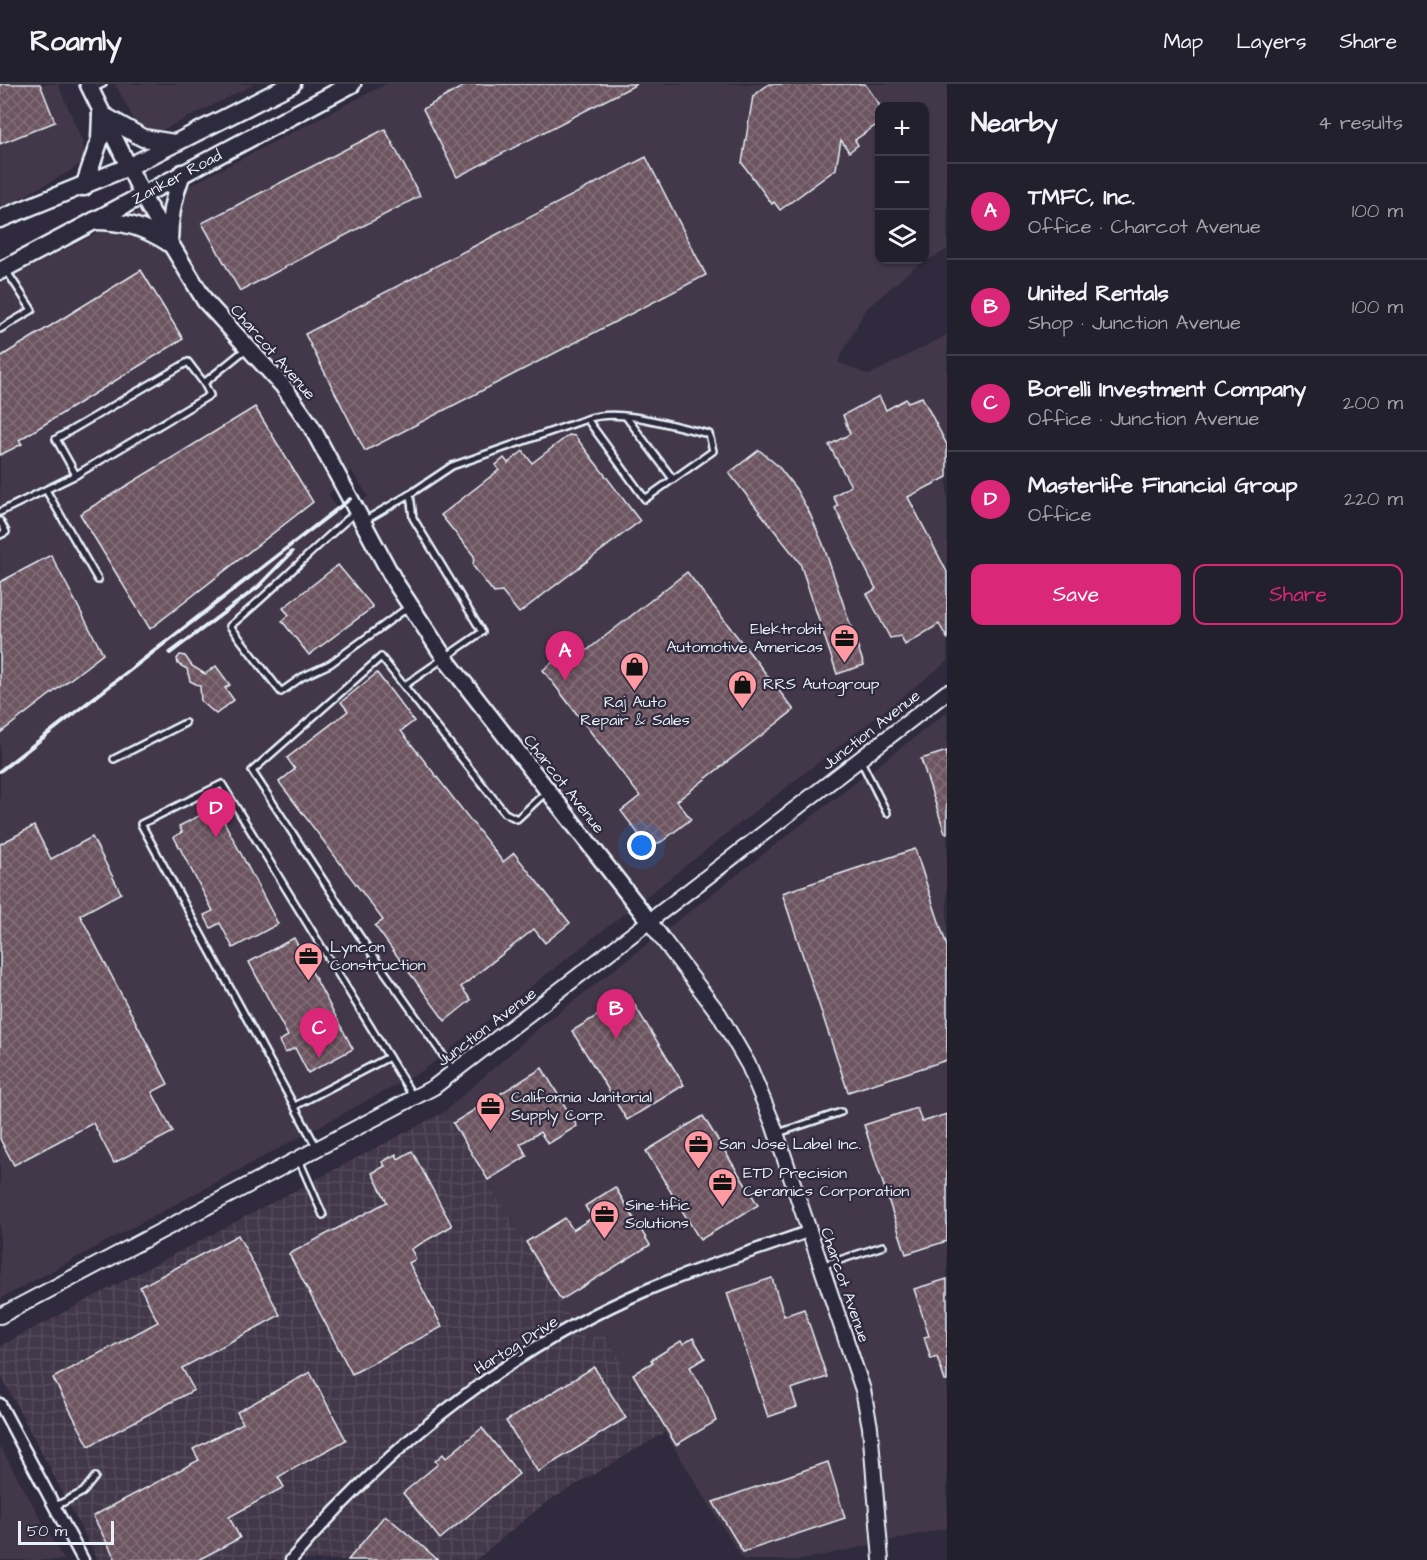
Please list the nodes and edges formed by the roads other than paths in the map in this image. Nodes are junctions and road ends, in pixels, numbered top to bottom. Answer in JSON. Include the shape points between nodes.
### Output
{"nodes":[{"id":1,"x":292,"y":84,"type":"edge"},
{"id":2,"x":351,"y":84,"type":"edge"},
{"id":3,"x":94,"y":86,"type":"edge"},
{"id":4,"x":101,"y":114,"type":"junction"},
{"id":5,"x":174,"y":143,"type":"junction"},
{"id":6,"x":128,"y":167,"type":"junction"},
{"id":7,"x":182,"y":173,"type":"junction"},
{"id":8,"x":84,"y":187,"type":"junction"},
{"id":9,"x":142,"y":194,"type":"junction"},
{"id":10,"x":0,"y":219,"type":"edge"},
{"id":11,"x":91,"y":221,"type":"junction"},
{"id":12,"x":169,"y":243,"type":"junction"},
{"id":13,"x":2,"y":269,"type":"edge"},
{"id":14,"x":0,"y":329,"type":"edge"},
{"id":15,"x":248,"y":348,"type":"junction"},
{"id":16,"x":204,"y":383,"type":"junction"},
{"id":17,"x":627,"y":418,"type":"junction"},
{"id":18,"x":587,"y":419,"type":"junction"},
{"id":19,"x":76,"y":475,"type":"junction"},
{"id":20,"x":673,"y":479,"type":"junction"},
{"id":21,"x":46,"y":490,"type":"junction"},
{"id":22,"x":410,"y":494,"type":"junction"},
{"id":23,"x":0,"y":513,"type":"edge"},
{"id":24,"x":360,"y":517,"type":"junction"},
{"id":25,"x":0,"y":521,"type":"edge"},
{"id":26,"x":0,"y":535,"type":"edge"},
{"id":27,"x":98,"y":580,"type":"dead end"},
{"id":28,"x":410,"y":606,"type":"junction"},
{"id":29,"x":444,"y":657,"type":"junction"},
{"id":30,"x":405,"y":685,"type":"junction"},
{"id":31,"x":947,"y":692,"type":"edge"},
{"id":32,"x":185,"y":723,"type":"dead end"},
{"id":33,"x":114,"y":759,"type":"dead end"},
{"id":34,"x":860,"y":759,"type":"junction"},
{"id":35,"x":547,"y":792,"type":"junction"},
{"id":36,"x":887,"y":813,"type":"dead end"},
{"id":37,"x":649,"y":921,"type":"junction"},
{"id":38,"x":389,"y":1057,"type":"junction"},
{"id":39,"x":455,"y":1072,"type":"junction"},
{"id":40,"x":415,"y":1099,"type":"junction"},
{"id":41,"x":295,"y":1106,"type":"junction"},
{"id":42,"x":841,"y":1112,"type":"dead end"},
{"id":43,"x":776,"y":1133,"type":"junction"},
{"id":44,"x":318,"y":1150,"type":"junction"},
{"id":45,"x":299,"y":1160,"type":"junction"},
{"id":46,"x":323,"y":1215,"type":"dead end"},
{"id":47,"x":807,"y":1232,"type":"junction"},
{"id":48,"x":883,"y":1246,"type":"dead end"},
{"id":49,"x":819,"y":1266,"type":"junction"},
{"id":50,"x":0,"y":1316,"type":"edge"},
{"id":51,"x":0,"y":1404,"type":"edge"},
{"id":52,"x":95,"y":1477,"type":"dead end"},
{"id":53,"x":54,"y":1507,"type":"junction"},
{"id":54,"x":83,"y":1560,"type":"edge"},
{"id":55,"x":291,"y":1560,"type":"edge"},
{"id":56,"x":881,"y":1560,"type":"edge"}],
"edges":[{"from":1,"to":5,"type":"main road","name":"Zanker Road"},
{"from":2,"to":7,"type":"main road","name":"Zanker Road"},
{"from":3,"to":4,"type":"main road","name":"Charcot Avenue"},
{"from":4,"to":5,"type":"main road","via":[[136,135]]},
{"from":4,"to":6,"type":"main road","name":"Charcot Avenue"},
{"from":4,"to":8,"type":"main road","via":[[100,139]]},
{"from":5,"to":6,"type":"main road","name":"Zanker Road"},
{"from":6,"to":8,"type":"main road","name":"Zanker Road"},
{"from":6,"to":9,"type":"main road","name":"Charcot Avenue"},
{"from":7,"to":9,"type":"main road","name":"Zanker Road"},
{"from":7,"to":12,"type":"main road","via":[[169,220]]},
{"from":8,"to":10,"type":"main road","name":"Zanker Road"},
{"from":9,"to":11,"type":"main road","name":"Zanker Road"},
{"from":9,"to":12,"type":"main road","name":"Charcot Avenue"},
{"from":11,"to":12,"type":"main road","via":[[120,221],[146,228]]},
{"from":11,"to":13,"type":"main road","name":"Zanker Road"},
{"from":12,"to":15,"type":"main road","name":"Charcot Avenue","via":[[205,301]]},
{"from":13,"to":14,"type":"lane","via":[[32,310]]},
{"from":15,"to":16,"type":"lane"},
{"from":15,"to":24,"type":"main road","name":"Charcot Avenue","via":[[283,386],[311,426]]},
{"from":16,"to":19,"type":"lane","via":[[210,395]]},
{"from":16,"to":19,"type":"lane","via":[[188,362],[56,439]]},
{"from":17,"to":18,"type":"lane"},
{"from":17,"to":20,"type":"lane"},
{"from":17,"to":20,"type":"lane","via":[[710,434],[713,452]]},
{"from":18,"to":20,"type":"lane","via":[[645,499]]},
{"from":18,"to":22,"type":"lane","via":[[452,466]]},
{"from":19,"to":21,"type":"lane"},
{"from":21,"to":23,"type":"lane"},
{"from":21,"to":27,"type":"lane"},
{"from":22,"to":24,"type":"lane"},
{"from":22,"to":29,"type":"lane","via":[[413,518],[482,632]]},
{"from":24,"to":28,"type":"main road","name":"Charcot Avenue"},
{"from":24,"to":28,"type":"lane","via":[[327,537],[230,626],[281,692],[330,664]]},
{"from":25,"to":26,"type":"lane","via":[[6,532]]},
{"from":28,"to":29,"type":"main road","name":"Charcot Avenue"},
{"from":29,"to":30,"type":"lane"},
{"from":29,"to":35,"type":"main road","name":"Charcot Avenue"},
{"from":30,"to":35,"type":"lane","via":[[506,813],[516,819]]},
{"from":30,"to":39,"type":"lane","via":[[381,657],[252,771],[361,938]]},
{"from":31,"to":34,"type":"street","name":"Junction Avenue"},
{"from":32,"to":33,"type":"lane"},
{"from":34,"to":36,"type":"lane"},
{"from":34,"to":37,"type":"street","name":"Junction Avenue"},
{"from":35,"to":37,"type":"main road","name":"Charcot Avenue"},
{"from":37,"to":39,"type":"street","name":"Junction Avenue"},
{"from":37,"to":43,"type":"street","name":"Charcot Avenue","via":[[719,1014],[749,1066]]},
{"from":38,"to":40,"type":"lane"},
{"from":38,"to":41,"type":"lane"},
{"from":38,"to":41,"type":"lane","via":[[222,784],[141,824]]},
{"from":39,"to":40,"type":"street","name":"Junction Avenue"},
{"from":40,"to":44,"type":"street","name":"Junction Avenue"},
{"from":41,"to":44,"type":"lane"},
{"from":42,"to":43,"type":"lane"},
{"from":43,"to":47,"type":"street","name":"Charcot Avenue"},
{"from":44,"to":45,"type":"street","name":"Junction Avenue"},
{"from":45,"to":46,"type":"lane"},
{"from":45,"to":50,"type":"street","name":"Junction Avenue"},
{"from":47,"to":49,"type":"street","name":"Charcot Avenue"},
{"from":47,"to":55,"type":"street","name":"Hartog Drive","via":[[647,1290],[510,1363],[433,1418],[368,1475]]},
{"from":48,"to":49,"type":"lane"},
{"from":49,"to":56,"type":"street","name":"Charcot Avenue","via":[[862,1390],[870,1427]]},
{"from":51,"to":53,"type":"street"},
{"from":52,"to":53,"type":"lane","via":[[83,1492]]},
{"from":53,"to":54,"type":"street"}]}
